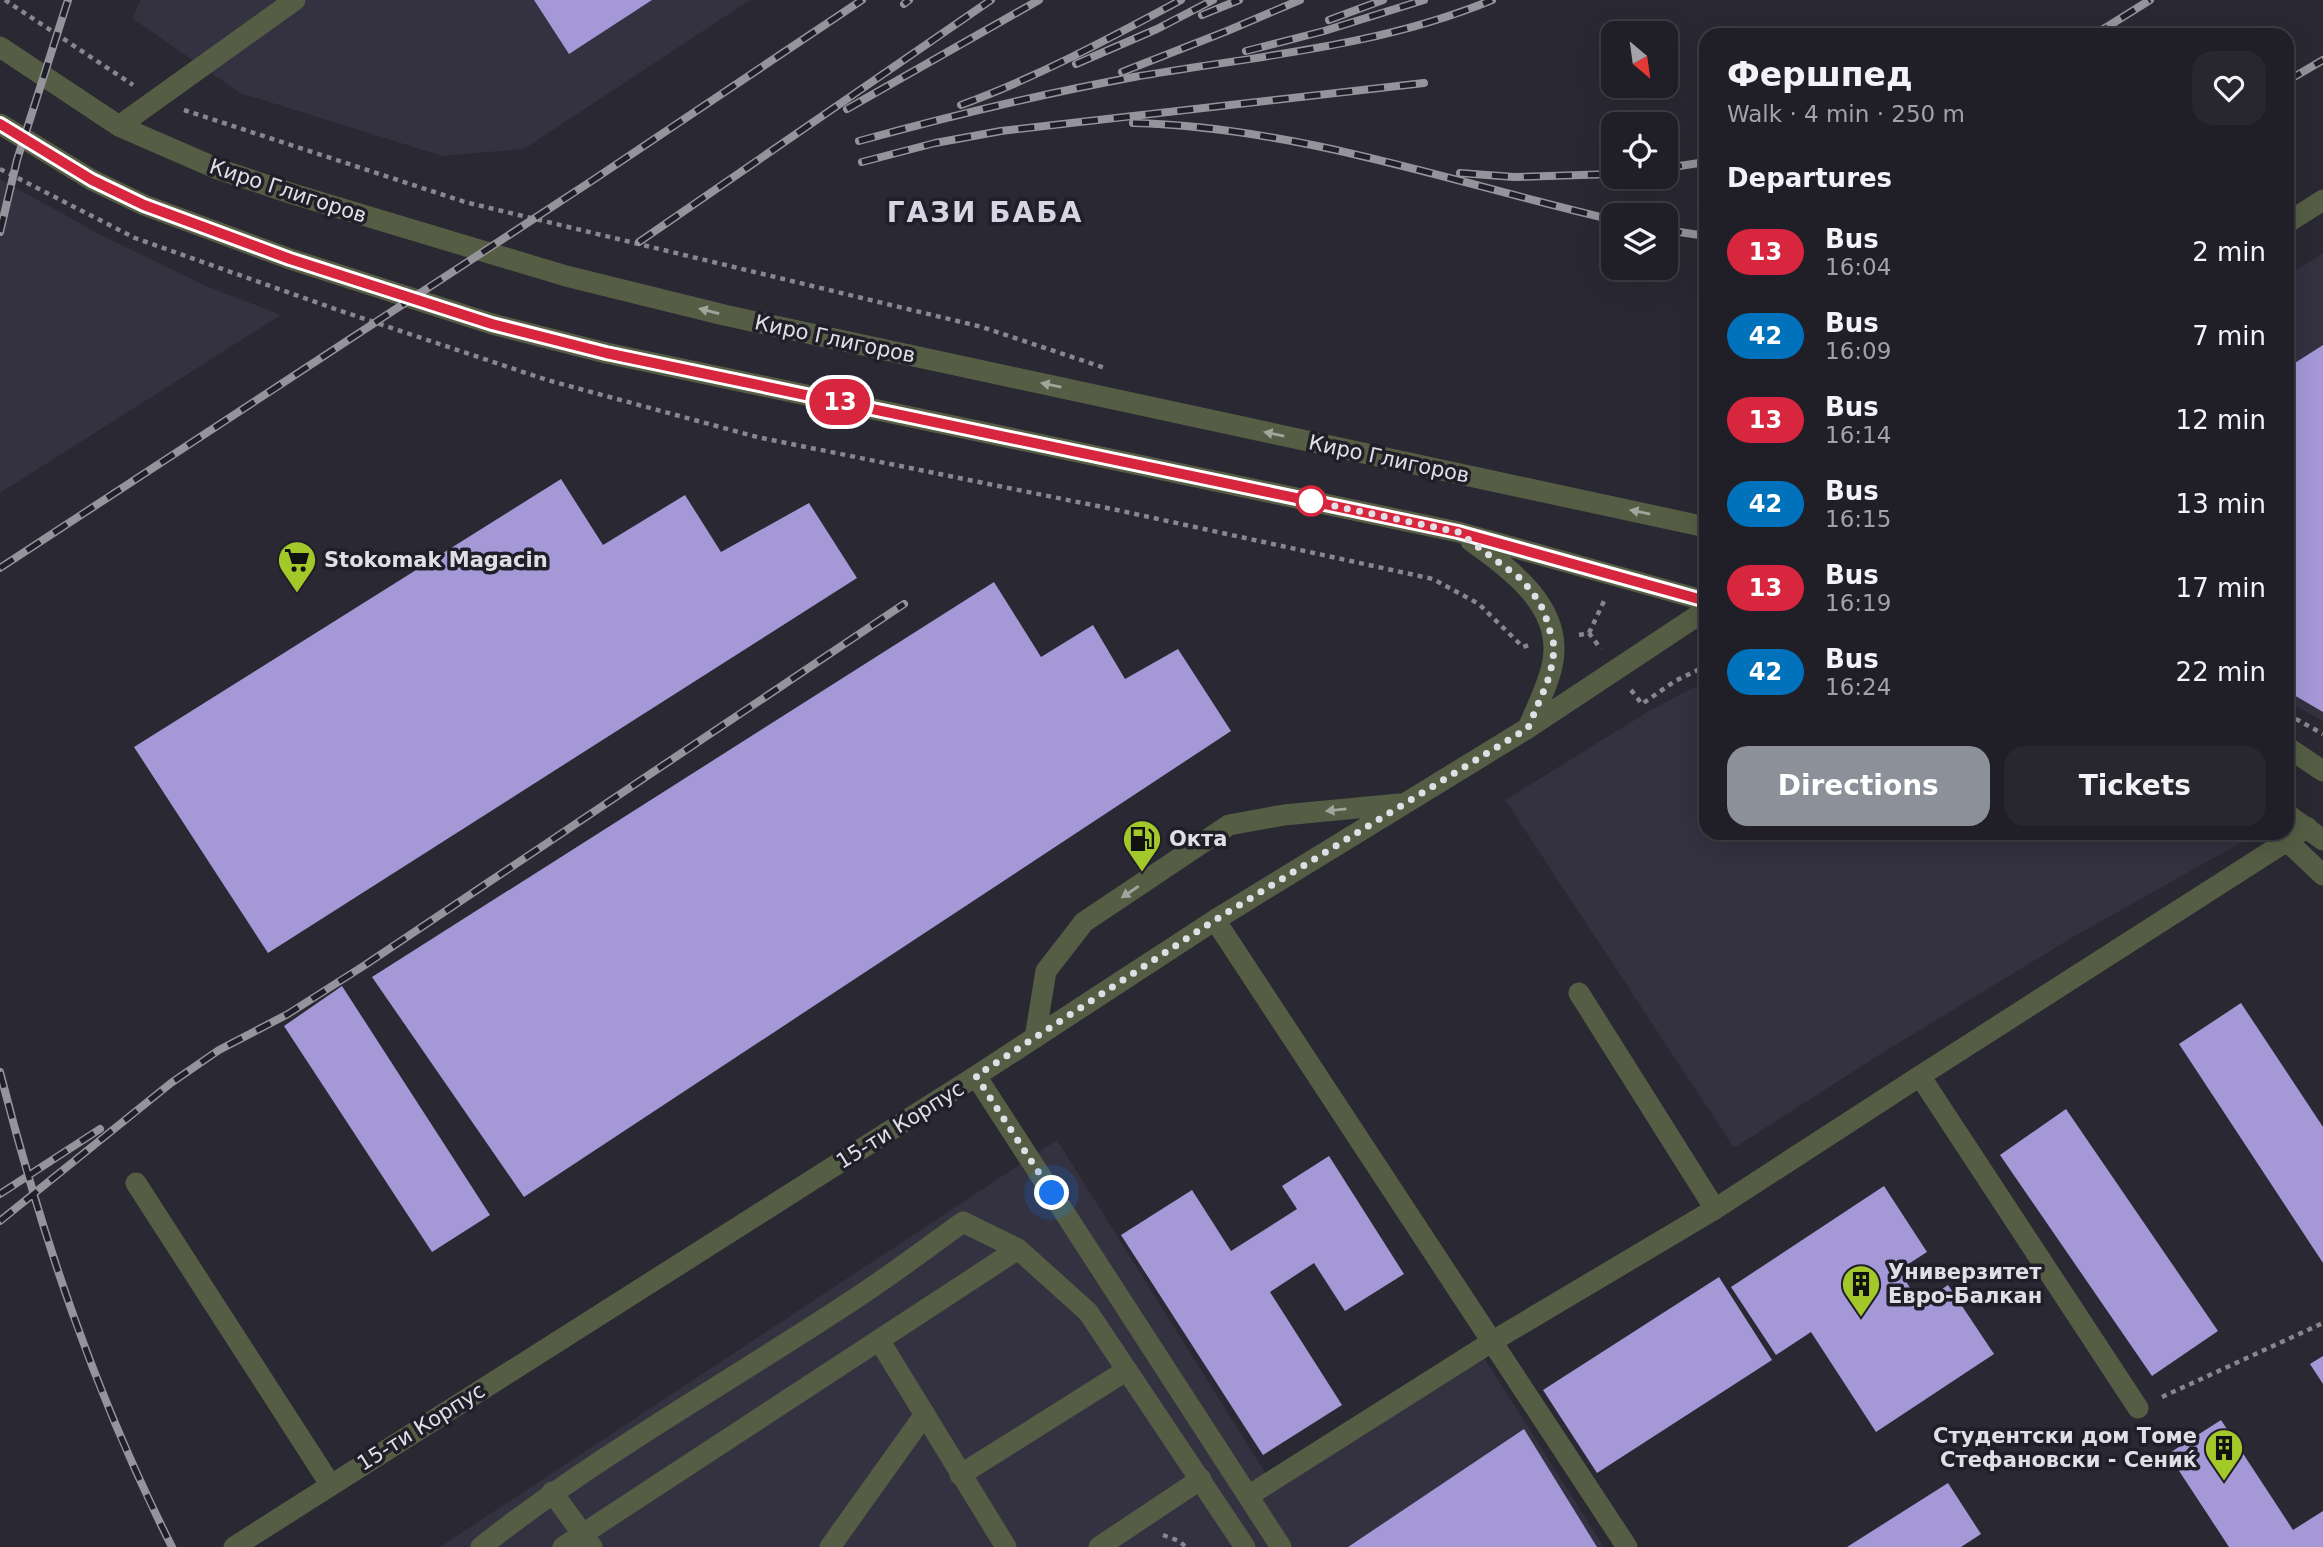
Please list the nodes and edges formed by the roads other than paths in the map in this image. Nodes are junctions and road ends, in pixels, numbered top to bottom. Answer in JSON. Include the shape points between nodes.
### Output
{"nodes":[{"id":1,"x":295,"y":0,"type":"edge"},
{"id":2,"x":0,"y":47,"type":"edge"},
{"id":3,"x":0,"y":124,"type":"edge"},
{"id":4,"x":119,"y":126,"type":"junction"},
{"id":5,"x":2323,"y":200,"type":"edge"},
{"id":6,"x":2294,"y":219,"type":"edge"},
{"id":7,"x":1699,"y":525,"type":"edge"},
{"id":8,"x":1458,"y":532,"type":"junction"},
{"id":9,"x":1699,"y":599,"type":"edge"},
{"id":10,"x":1699,"y":615,"type":"edge"},
{"id":11,"x":1528,"y":728,"type":"junction"},
{"id":12,"x":2294,"y":752,"type":"edge"},
{"id":13,"x":2323,"y":771,"type":"edge"},
{"id":14,"x":1404,"y":804,"type":"junction"},
{"id":15,"x":2294,"y":819,"type":"edge"},
{"id":16,"x":2315,"y":833,"type":"edge"},
{"id":17,"x":2294,"y":839,"type":"edge"},
{"id":18,"x":2290,"y":840,"type":"edge"},
{"id":19,"x":2287,"y":841,"type":"junction"},
{"id":20,"x":2323,"y":875,"type":"edge"},
{"id":21,"x":1215,"y":920,"type":"junction"},
{"id":22,"x":1578,"y":993,"type":"dead end"},
{"id":23,"x":1035,"y":1038,"type":"junction"},
{"id":24,"x":976,"y":1076,"type":"junction"},
{"id":25,"x":1920,"y":1076,"type":"junction"},
{"id":26,"x":136,"y":1183,"type":"dead end"},
{"id":27,"x":1715,"y":1209,"type":"junction"},
{"id":28,"x":1018,"y":1249,"type":"junction"},
{"id":29,"x":879,"y":1340,"type":"junction"},
{"id":30,"x":1493,"y":1341,"type":"junction"},
{"id":31,"x":1127,"y":1370,"type":"junction"},
{"id":32,"x":2138,"y":1408,"type":"road end"},
{"id":33,"x":925,"y":1414,"type":"junction"},
{"id":34,"x":960,"y":1475,"type":"junction"},
{"id":35,"x":1201,"y":1479,"type":"junction"},
{"id":36,"x":330,"y":1485,"type":"junction"},
{"id":37,"x":552,"y":1492,"type":"junction"},
{"id":38,"x":1248,"y":1496,"type":"junction"},
{"id":39,"x":587,"y":1541,"type":"edge"},
{"id":40,"x":234,"y":1547,"type":"edge"},
{"id":41,"x":481,"y":1547,"type":"edge"},
{"id":42,"x":562,"y":1547,"type":"edge"},
{"id":43,"x":830,"y":1547,"type":"edge"},
{"id":44,"x":1006,"y":1547,"type":"edge"},
{"id":45,"x":1099,"y":1547,"type":"edge"},
{"id":46,"x":1245,"y":1547,"type":"edge"},
{"id":47,"x":1281,"y":1547,"type":"edge"},
{"id":48,"x":1627,"y":1547,"type":"edge"}],
"edges":[{"from":1,"to":4,"type":"street"},
{"from":2,"to":4,"type":"street","name":"Киро Глигоров"},
{"from":3,"to":8,"type":"street","via":[[92,180],[144,205],[290,259],[492,324],[606,353]]},
{"from":7,"to":4,"type":"street","name":"Киро Глигоров","one_way":true,"via":[[724,315],[579,279],[293,194],[218,169]]},
{"from":5,"to":6,"type":"street"},
{"from":8,"to":9,"type":"street"},
{"from":8,"to":11,"type":"street","via":[[1510,570],[1544,611],[1553,640],[1553,661]]},
{"from":10,"to":11,"type":"street","name":"15-ти Корпус"},
{"from":11,"to":14,"type":"street","name":"15-ти Корпус"},
{"from":12,"to":13,"type":"street"},
{"from":14,"to":21,"type":"street","name":"15-ти Корпус"},
{"from":14,"to":23,"type":"street","one_way":true,"via":[[1229,825],[1084,922],[1046,971]]},
{"from":15,"to":16,"type":"street"},
{"from":16,"to":17,"type":"street"},
{"from":18,"to":19,"type":"street"},
{"from":19,"to":20,"type":"street"},
{"from":19,"to":25,"type":"street"},
{"from":21,"to":23,"type":"street","name":"15-ти Корпус"},
{"from":21,"to":30,"type":"street"},
{"from":22,"to":27,"type":"street"},
{"from":23,"to":24,"type":"street","name":"15-ти Корпус"},
{"from":24,"to":36,"type":"street","name":"15-ти Корпус"},
{"from":24,"to":38,"type":"street"},
{"from":25,"to":27,"type":"street"},
{"from":25,"to":32,"type":"street"},
{"from":26,"to":36,"type":"street"},
{"from":27,"to":30,"type":"street"},
{"from":28,"to":29,"type":"street"},
{"from":28,"to":31,"type":"street","via":[[1088,1312]]},
{"from":28,"to":37,"type":"street","via":[[963,1222],[860,1296]]},
{"from":29,"to":33,"type":"street"},
{"from":29,"to":39,"type":"street"},
{"from":30,"to":38,"type":"street"},
{"from":30,"to":48,"type":"street"},
{"from":31,"to":34,"type":"street"},
{"from":31,"to":35,"type":"street"},
{"from":33,"to":34,"type":"street"},
{"from":33,"to":43,"type":"street"},
{"from":34,"to":44,"type":"street"},
{"from":35,"to":45,"type":"street"},
{"from":35,"to":46,"type":"street"},
{"from":36,"to":40,"type":"street","name":"15-ти Корпус"},
{"from":37,"to":39,"type":"street"},
{"from":37,"to":41,"type":"street"},
{"from":38,"to":47,"type":"street"},
{"from":39,"to":42,"type":"street"}]}
